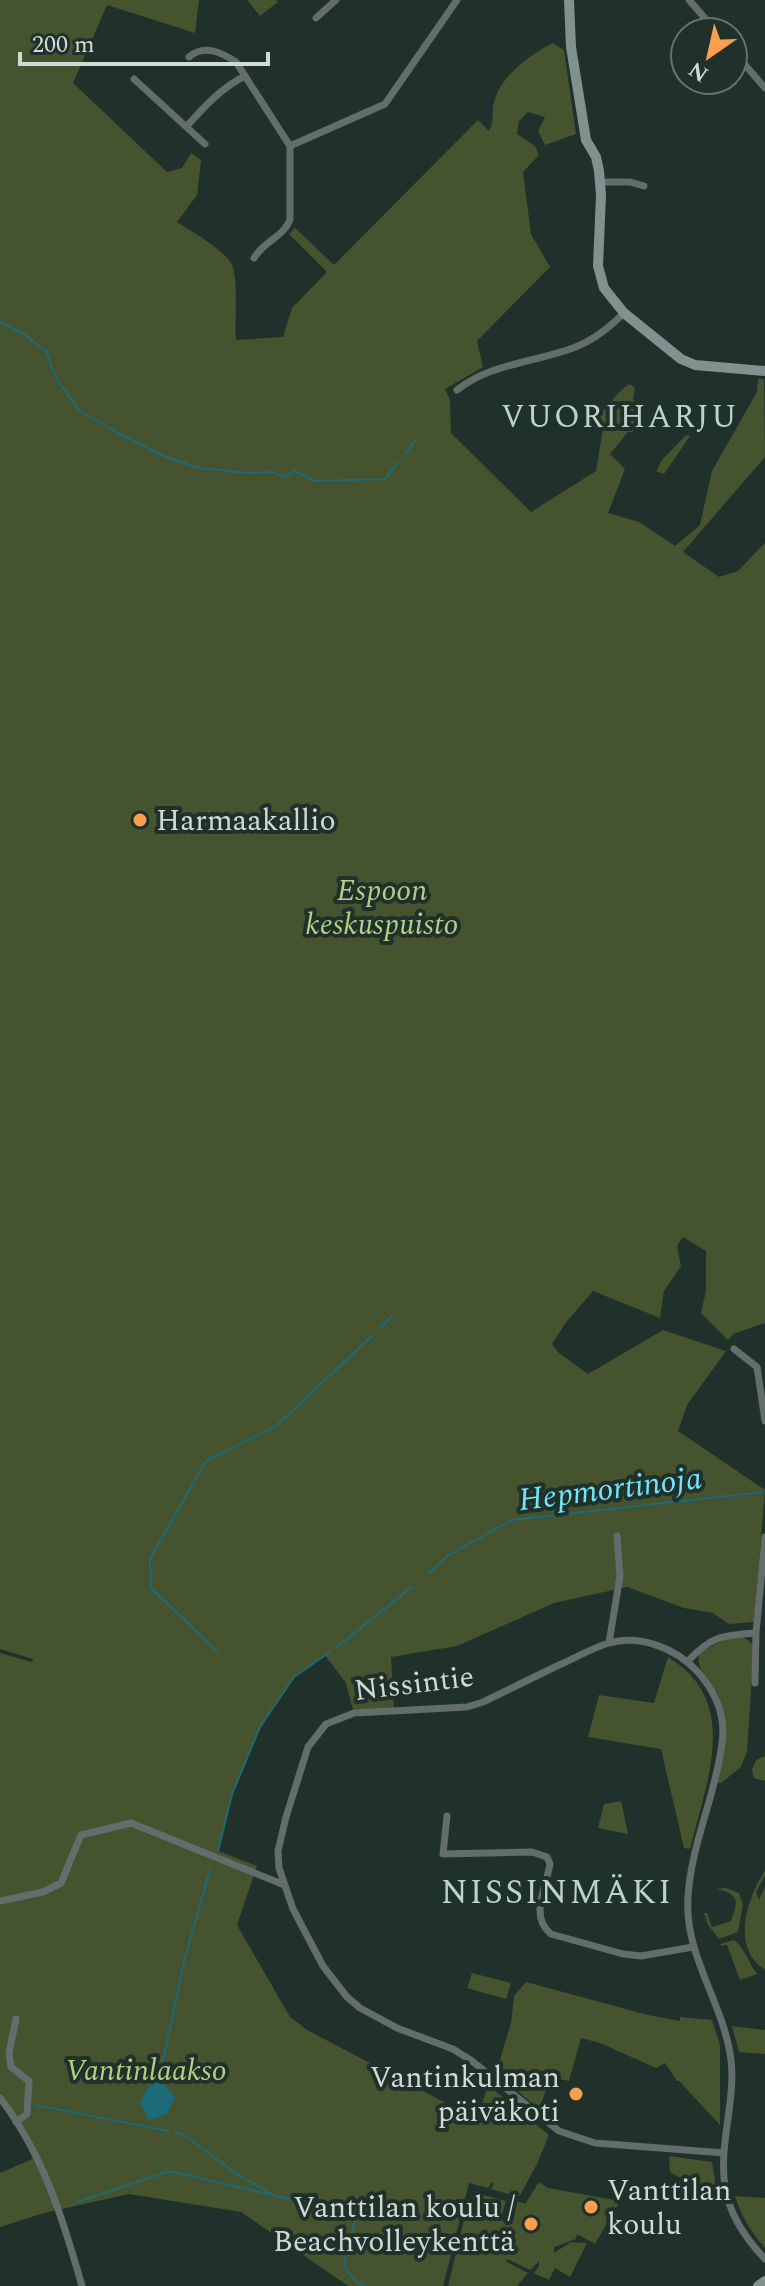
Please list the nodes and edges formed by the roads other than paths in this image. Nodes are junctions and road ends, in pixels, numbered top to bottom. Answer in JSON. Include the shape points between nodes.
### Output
{"nodes":[{"id":1,"x":336,"y":0,"type":"edge"},
{"id":2,"x":457,"y":0,"type":"edge"},
{"id":3,"x":569,"y":0,"type":"edge"},
{"id":4,"x":689,"y":0,"type":"edge"},
{"id":5,"x":703,"y":16,"type":"edge"},
{"id":6,"x":316,"y":18,"type":"dead end"},
{"id":7,"x":189,"y":57,"type":"dead end"},
{"id":8,"x":749,"y":70,"type":"edge"},
{"id":9,"x":245,"y":76,"type":"junction"},
{"id":10,"x":134,"y":79,"type":"dead end"},
{"id":11,"x":765,"y":88,"type":"edge"},
{"id":12,"x":187,"y":126,"type":"junction"},
{"id":13,"x":205,"y":144,"type":"dead end"},
{"id":14,"x":290,"y":146,"type":"junction"},
{"id":15,"x":600,"y":182,"type":"junction"},
{"id":16,"x":644,"y":186,"type":"dead end"},
{"id":17,"x":254,"y":258,"type":"dead end"},
{"id":18,"x":624,"y":313,"type":"junction"},
{"id":19,"x":765,"y":371,"type":"edge"},
{"id":20,"x":457,"y":390,"type":"dead end"},
{"id":21,"x":734,"y":1349,"type":"dead end"},
{"id":22,"x":765,"y":1421,"type":"edge"},
{"id":23,"x":617,"y":1536,"type":"dead end"},
{"id":24,"x":765,"y":1537,"type":"edge"},
{"id":25,"x":756,"y":1633,"type":"junction"},
{"id":26,"x":609,"y":1643,"type":"junction"},
{"id":27,"x":688,"y":1661,"type":"junction"},
{"id":28,"x":755,"y":1683,"type":"dead end"},
{"id":29,"x":447,"y":1816,"type":"dead end"},
{"id":30,"x":282,"y":1884,"type":"junction"},
{"id":31,"x":4,"y":1900,"type":"edge"},
{"id":32,"x":693,"y":1947,"type":"junction"},
{"id":33,"x":16,"y":2019,"type":"dead end"},
{"id":34,"x":0,"y":2098,"type":"edge"},
{"id":35,"x":16,"y":2122,"type":"junction"},
{"id":36,"x":724,"y":2153,"type":"junction"},
{"id":37,"x":765,"y":2259,"type":"edge"},
{"id":38,"x":765,"y":2281,"type":"edge"},
{"id":39,"x":82,"y":2286,"type":"edge"},
{"id":40,"x":758,"y":2286,"type":"edge"}],
"edges":[{"from":1,"to":6,"type":"street"},
{"from":2,"to":14,"type":"street","via":[[385,104]]},
{"from":3,"to":15,"type":"street","via":[[586,140],[596,157]]},
{"from":4,"to":5,"type":"street"},
{"from":7,"to":9,"type":"street","via":[[198,50],[214,52],[236,62]]},
{"from":8,"to":11,"type":"street"},
{"from":9,"to":12,"type":"street","via":[[228,84]]},
{"from":9,"to":14,"type":"street"},
{"from":10,"to":12,"type":"street"},
{"from":12,"to":13,"type":"street"},
{"from":14,"to":17,"type":"street","via":[[290,220]]},
{"from":15,"to":16,"type":"street"},
{"from":15,"to":18,"type":"street","via":[[599,275]]},
{"from":18,"to":19,"type":"street","via":[[695,365]]},
{"from":18,"to":20,"type":"street","via":[[574,348],[491,370]]},
{"from":21,"to":22,"type":"street","via":[[757,1367]]},
{"from":23,"to":26,"type":"street","via":[[620,1576]]},
{"from":24,"to":25,"type":"street"},
{"from":25,"to":27,"type":"street","via":[[717,1637]]},
{"from":25,"to":28,"type":"street"},
{"from":26,"to":27,"type":"street","name":"Nissintie","via":[[641,1642]]},
{"from":26,"to":30,"type":"street","name":"Nissintie","via":[[467,1707],[354,1713],[326,1724],[308,1747],[291,1798],[278,1851]]},
{"from":27,"to":32,"type":"street","via":[[712,1691],[723,1724],[688,1893]]},
{"from":29,"to":32,"type":"street","via":[[443,1854],[532,1852],[547,1857],[539,1913],[551,1934],[641,1956]]},
{"from":30,"to":31,"type":"street","via":[[131,1823],[81,1835],[61,1883]]},
{"from":30,"to":36,"type":"street","name":"Nissintie","via":[[323,1966],[347,1997],[377,2019],[472,2061],[559,2131],[595,2143]]},
{"from":32,"to":36,"type":"street","via":[[731,2058]]},
{"from":33,"to":35,"type":"street","via":[[11,2067],[29,2081],[27,2114]]},
{"from":34,"to":35,"type":"street"},
{"from":35,"to":39,"type":"street","via":[[47,2178]]},
{"from":36,"to":37,"type":"street","via":[[731,2207]]},
{"from":38,"to":40,"type":"street"}]}
